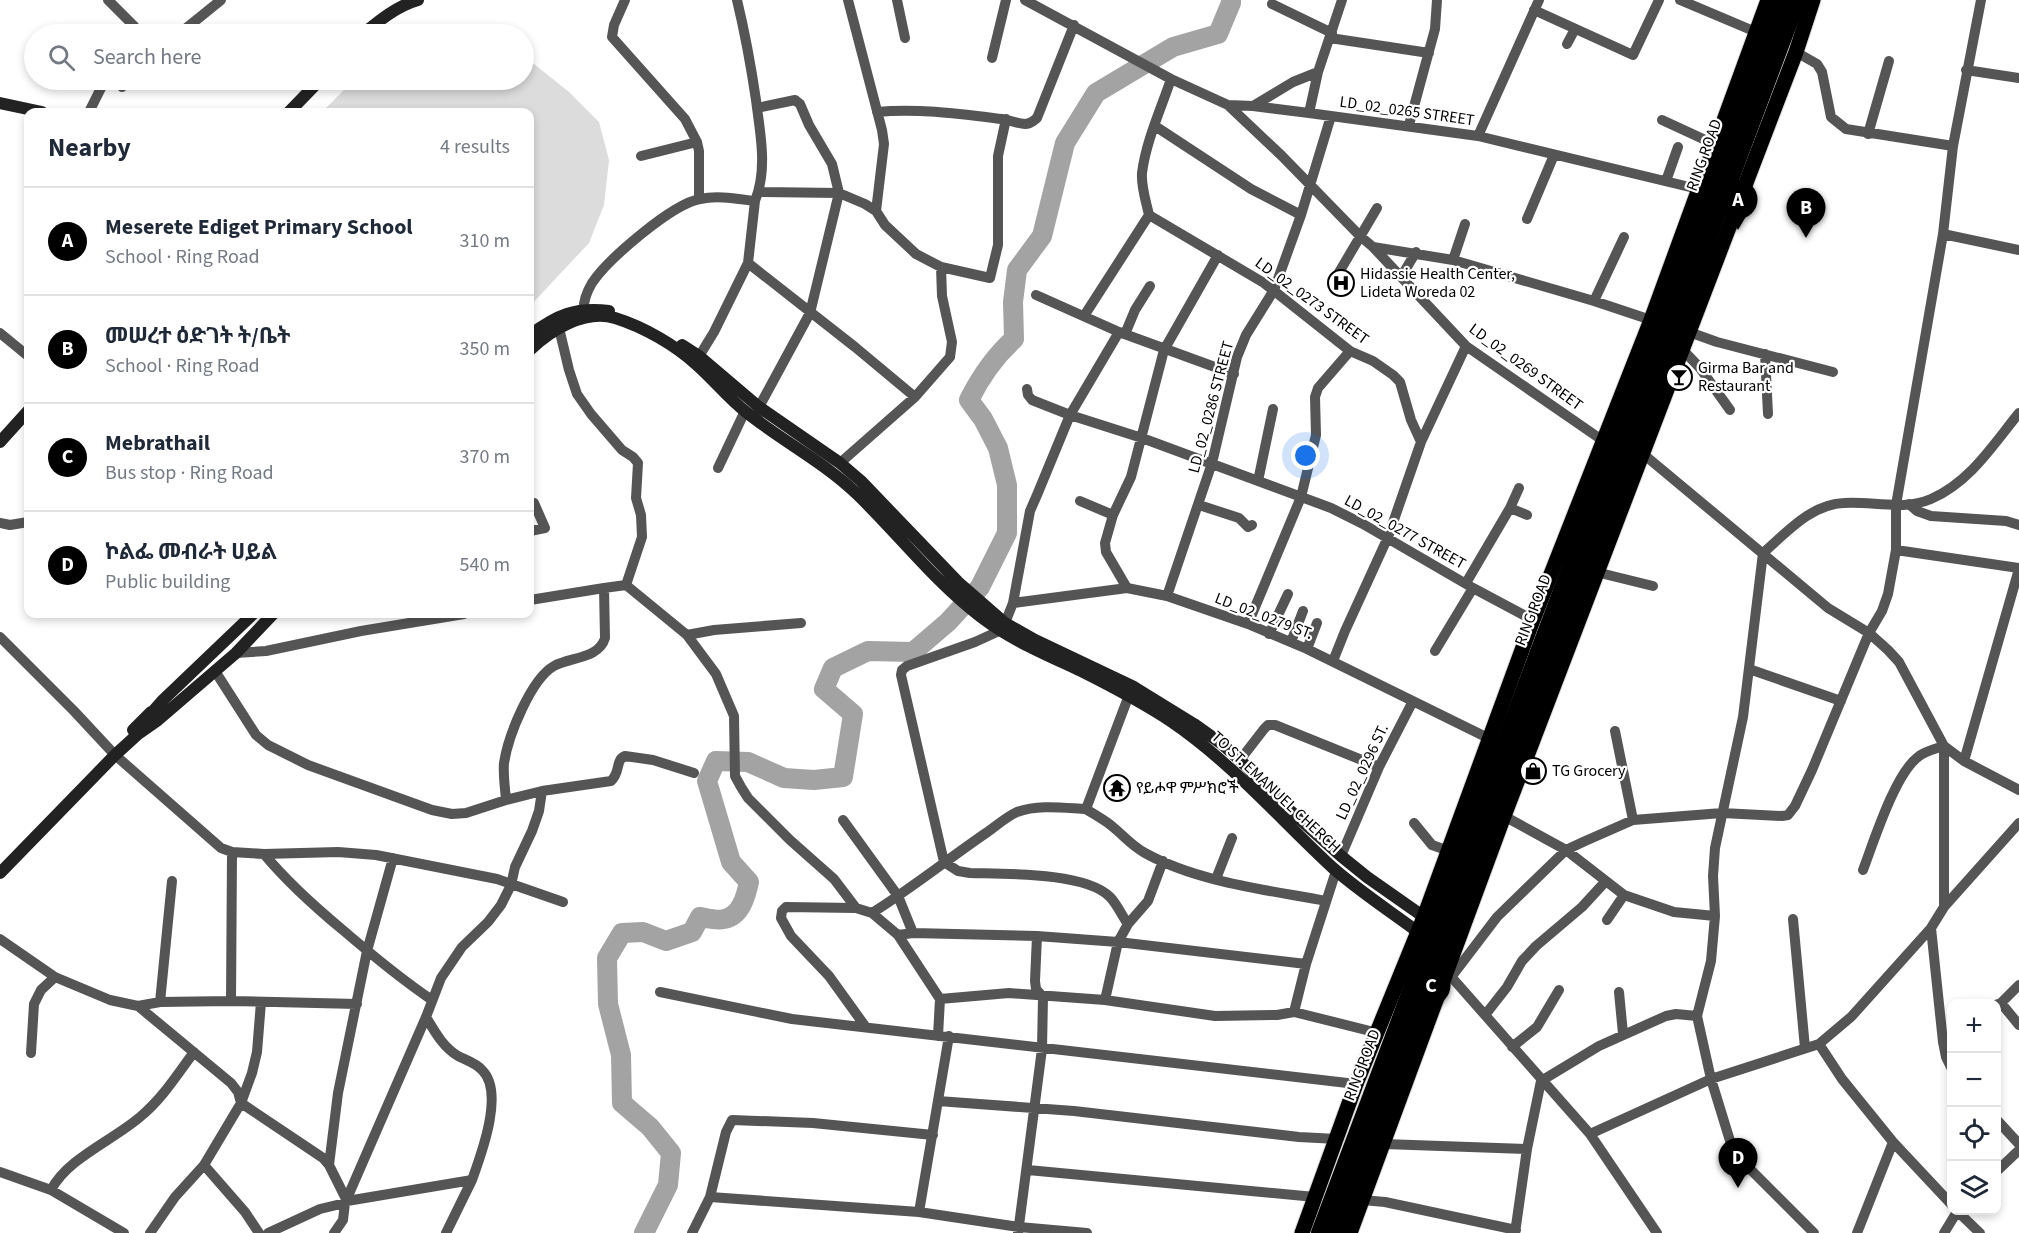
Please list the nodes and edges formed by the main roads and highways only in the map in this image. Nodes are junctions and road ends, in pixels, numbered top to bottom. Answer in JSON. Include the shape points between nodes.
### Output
{"nodes":[{"id":1,"x":418,"y":0,"type":"edge"},
{"id":2,"x":1768,"y":0,"type":"edge"},
{"id":3,"x":1782,"y":0,"type":"edge"},
{"id":4,"x":1797,"y":0,"type":"edge"},
{"id":5,"x":1813,"y":0,"type":"edge"},
{"id":6,"x":375,"y":24,"type":"edge"},
{"id":7,"x":310,"y":90,"type":"edge"},
{"id":8,"x":0,"y":103,"type":"edge"},
{"id":9,"x":24,"y":108,"type":"edge"},
{"id":10,"x":293,"y":108,"type":"edge"},
{"id":11,"x":583,"y":314,"type":"junction"},
{"id":12,"x":534,"y":332,"type":"edge"},
{"id":13,"x":534,"y":347,"type":"edge"},
{"id":14,"x":697,"y":360,"type":"junction"},
{"id":15,"x":24,"y":415,"type":"edge"},
{"id":16,"x":0,"y":442,"type":"edge"},
{"id":17,"x":954,"y":587,"type":"junction"},
{"id":18,"x":249,"y":618,"type":"edge"},
{"id":19,"x":269,"y":618,"type":"edge"},
{"id":20,"x":1002,"y":627,"type":"junction"},
{"id":21,"x":152,"y":712,"type":"junction"},
{"id":22,"x":138,"y":734,"type":"junction"},
{"id":23,"x":114,"y":754,"type":"junction"},
{"id":24,"x":0,"y":864,"type":"edge"},
{"id":25,"x":0,"y":873,"type":"edge"},
{"id":26,"x":1424,"y":917,"type":"junction"},
{"id":27,"x":1418,"y":932,"type":"junction"},
{"id":28,"x":1302,"y":1233,"type":"edge"},
{"id":29,"x":1320,"y":1233,"type":"edge"},
{"id":30,"x":1335,"y":1233,"type":"edge"},
{"id":31,"x":1350,"y":1233,"type":"edge"}],
"edges":[{"from":1,"to":6,"type":"main road"},
{"from":2,"to":26,"type":"main road"},
{"from":3,"to":29,"type":"highway","name":"RING ROAD"},
{"from":4,"to":30,"type":"highway","name":"RING ROAD"},
{"from":5,"to":31,"type":"main road"},
{"from":7,"to":10,"type":"main road"},
{"from":8,"to":9,"type":"main road"},
{"from":11,"to":12,"type":"main road","via":[[561,315]]},
{"from":11,"to":13,"type":"main road"},
{"from":11,"to":14,"type":"main road","via":[[622,321]]},
{"from":14,"to":17,"type":"main road","via":[[745,411],[835,474]]},
{"from":14,"to":17,"type":"main road","via":[[861,481]]},
{"from":15,"to":16,"type":"main road"},
{"from":17,"to":20,"type":"main road","name":"TO ST. EMANUEL CHERCH"},
{"from":18,"to":21,"type":"main road"},
{"from":19,"to":22,"type":"main road","via":[[236,653]]},
{"from":20,"to":26,"type":"main road","name":"TO ST. EMANUEL CHERCH","via":[[1134,687],[1194,724],[1240,760],[1341,856]]},
{"from":20,"to":27,"type":"main road","name":"TO ST. EMANUEL CHERCH","via":[[1035,652],[1129,695],[1172,722],[1238,775],[1336,871]]},
{"from":21,"to":22,"type":"main road"},
{"from":21,"to":23,"type":"main road"},
{"from":22,"to":23,"type":"main road"},
{"from":23,"to":24,"type":"main road"},
{"from":23,"to":25,"type":"main road"},
{"from":26,"to":27,"type":"main road"},
{"from":27,"to":28,"type":"main road","via":[[1356,1084]]}]}
